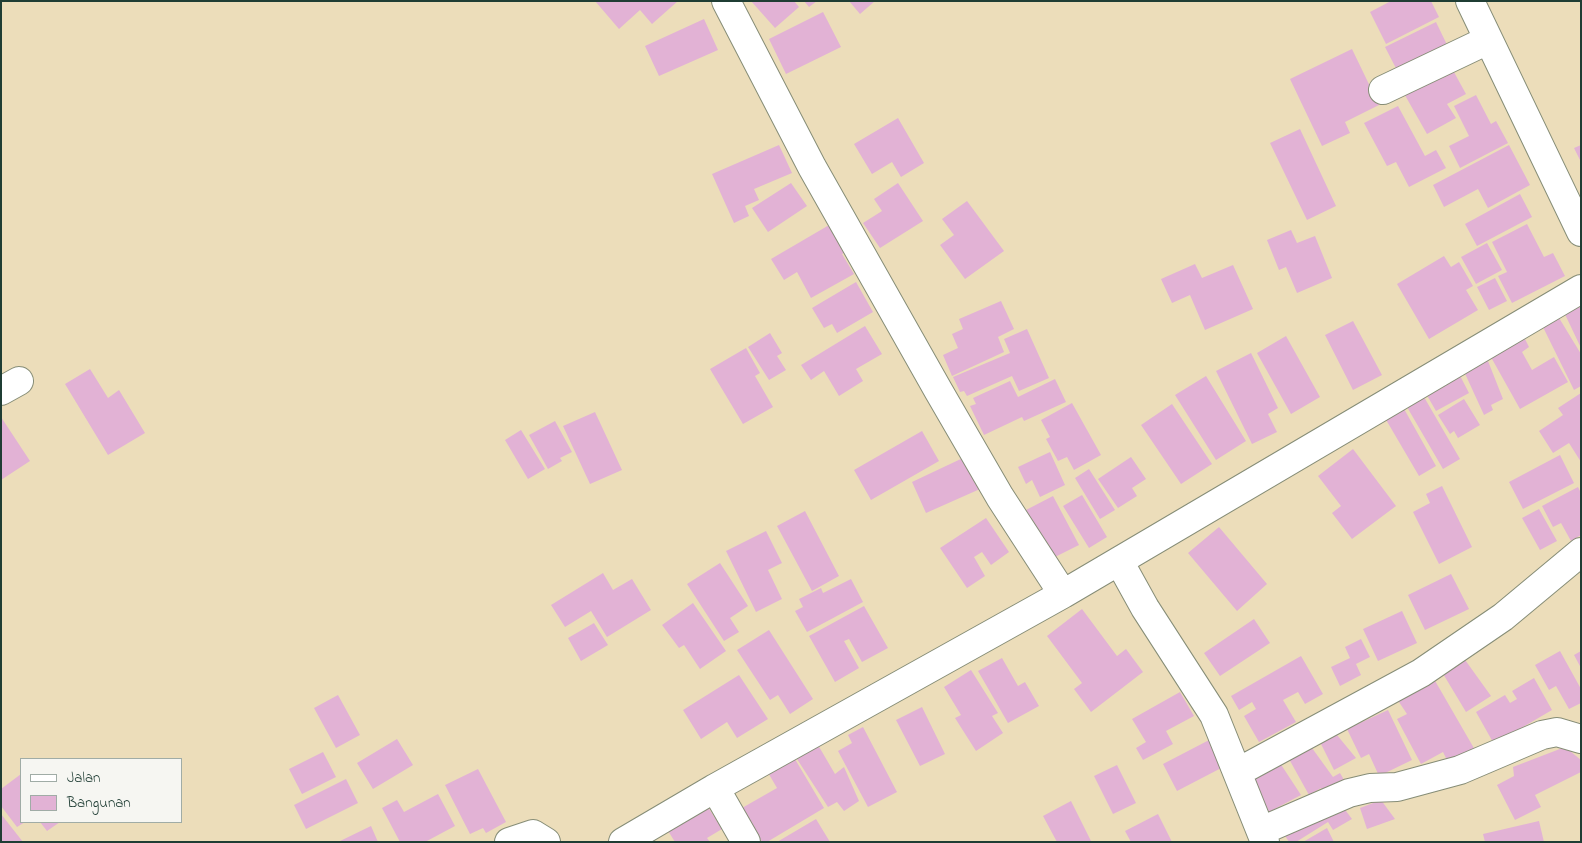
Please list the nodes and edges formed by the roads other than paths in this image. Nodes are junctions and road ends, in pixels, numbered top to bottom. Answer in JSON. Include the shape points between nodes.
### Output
{"nodes":[{"id":1,"x":726,"y":1,"type":"edge"},
{"id":2,"x":1470,"y":1,"type":"edge"},
{"id":3,"x":1488,"y":40,"type":"junction"},
{"id":4,"x":1384,"y":90,"type":"dead end"},
{"id":5,"x":1581,"y":232,"type":"edge"},
{"id":6,"x":1581,"y":289,"type":"edge"},
{"id":7,"x":1581,"y":552,"type":"edge"},
{"id":8,"x":1119,"y":561,"type":"junction"},
{"id":9,"x":1063,"y":594,"type":"junction"},
{"id":10,"x":1581,"y":739,"type":"edge"},
{"id":11,"x":1238,"y":772,"type":"junction"},
{"id":12,"x":715,"y":788,"type":"junction"},
{"id":13,"x":1263,"y":836,"type":"edge"},
{"id":14,"x":509,"y":842,"type":"edge"},
{"id":15,"x":546,"y":842,"type":"edge"},
{"id":16,"x":623,"y":842,"type":"edge"},
{"id":17,"x":746,"y":842,"type":"edge"}],
"edges":[{"from":1,"to":9,"type":"main road","via":[[812,167],[938,390],[1000,497]]},
{"from":2,"to":3,"type":"main road"},
{"from":3,"to":4,"type":"main road"},
{"from":3,"to":5,"type":"main road"},
{"from":6,"to":8,"type":"main road"},
{"from":7,"to":11,"type":"main road","via":[[1503,616],[1421,673]]},
{"from":8,"to":9,"type":"main road"},
{"from":8,"to":11,"type":"main road","via":[[1145,608],[1214,715]]},
{"from":9,"to":12,"type":"main road"},
{"from":10,"to":13,"type":"main road","via":[[1556,732],[1542,734],[1460,770],[1397,787],[1349,793]]},
{"from":11,"to":13,"type":"main road"},
{"from":12,"to":16,"type":"main road"},
{"from":12,"to":17,"type":"main road"},
{"from":14,"to":15,"type":"main road","via":[[533,834]]}]}
